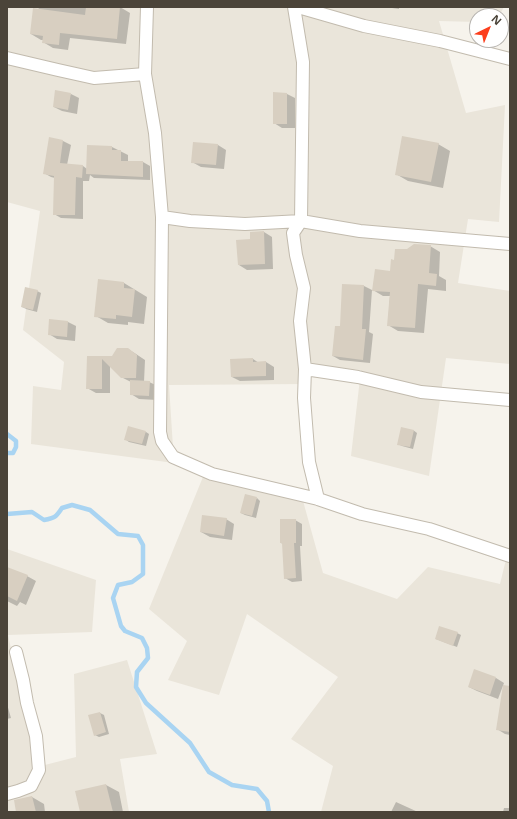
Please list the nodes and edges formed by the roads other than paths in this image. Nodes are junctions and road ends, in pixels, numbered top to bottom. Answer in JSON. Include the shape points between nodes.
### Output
{"nodes":[{"id":1,"x":147,"y":7,"type":"edge"},
{"id":2,"x":294,"y":7,"type":"edge"},
{"id":3,"x":298,"y":7,"type":"edge"},
{"id":4,"x":7,"y":58,"type":"edge"},
{"id":5,"x":510,"y":59,"type":"edge"},
{"id":6,"x":145,"y":74,"type":"junction"},
{"id":7,"x":162,"y":217,"type":"junction"},
{"id":8,"x":300,"y":221,"type":"junction"},
{"id":9,"x":510,"y":244,"type":"edge"},
{"id":10,"x":305,"y":369,"type":"junction"},
{"id":11,"x":510,"y":400,"type":"edge"},
{"id":12,"x":318,"y":499,"type":"junction"},
{"id":13,"x":510,"y":556,"type":"edge"},
{"id":14,"x":16,"y":652,"type":"dead end"},
{"id":15,"x":7,"y":794,"type":"edge"}],
"edges":[{"from":1,"to":6,"type":"street"},
{"from":2,"to":8,"type":"street","via":[[303,62]]},
{"from":3,"to":5,"type":"street","via":[[364,26],[440,41]]},
{"from":4,"to":6,"type":"street","via":[[94,78]]},
{"from":6,"to":7,"type":"street","via":[[155,133]]},
{"from":7,"to":8,"type":"street","via":[[190,222],[245,224]]},
{"from":7,"to":12,"type":"street","via":[[162,441],[173,457],[212,474]]},
{"from":8,"to":9,"type":"street","via":[[360,231]]},
{"from":8,"to":10,"type":"street","via":[[294,233],[304,288],[300,321]]},
{"from":10,"to":11,"type":"street","via":[[421,392]]},
{"from":10,"to":12,"type":"street","via":[[304,398],[309,462]]},
{"from":12,"to":13,"type":"street","via":[[362,514],[429,529]]},
{"from":14,"to":15,"type":"street","via":[[36,736],[39,770],[31,786]]}]}
